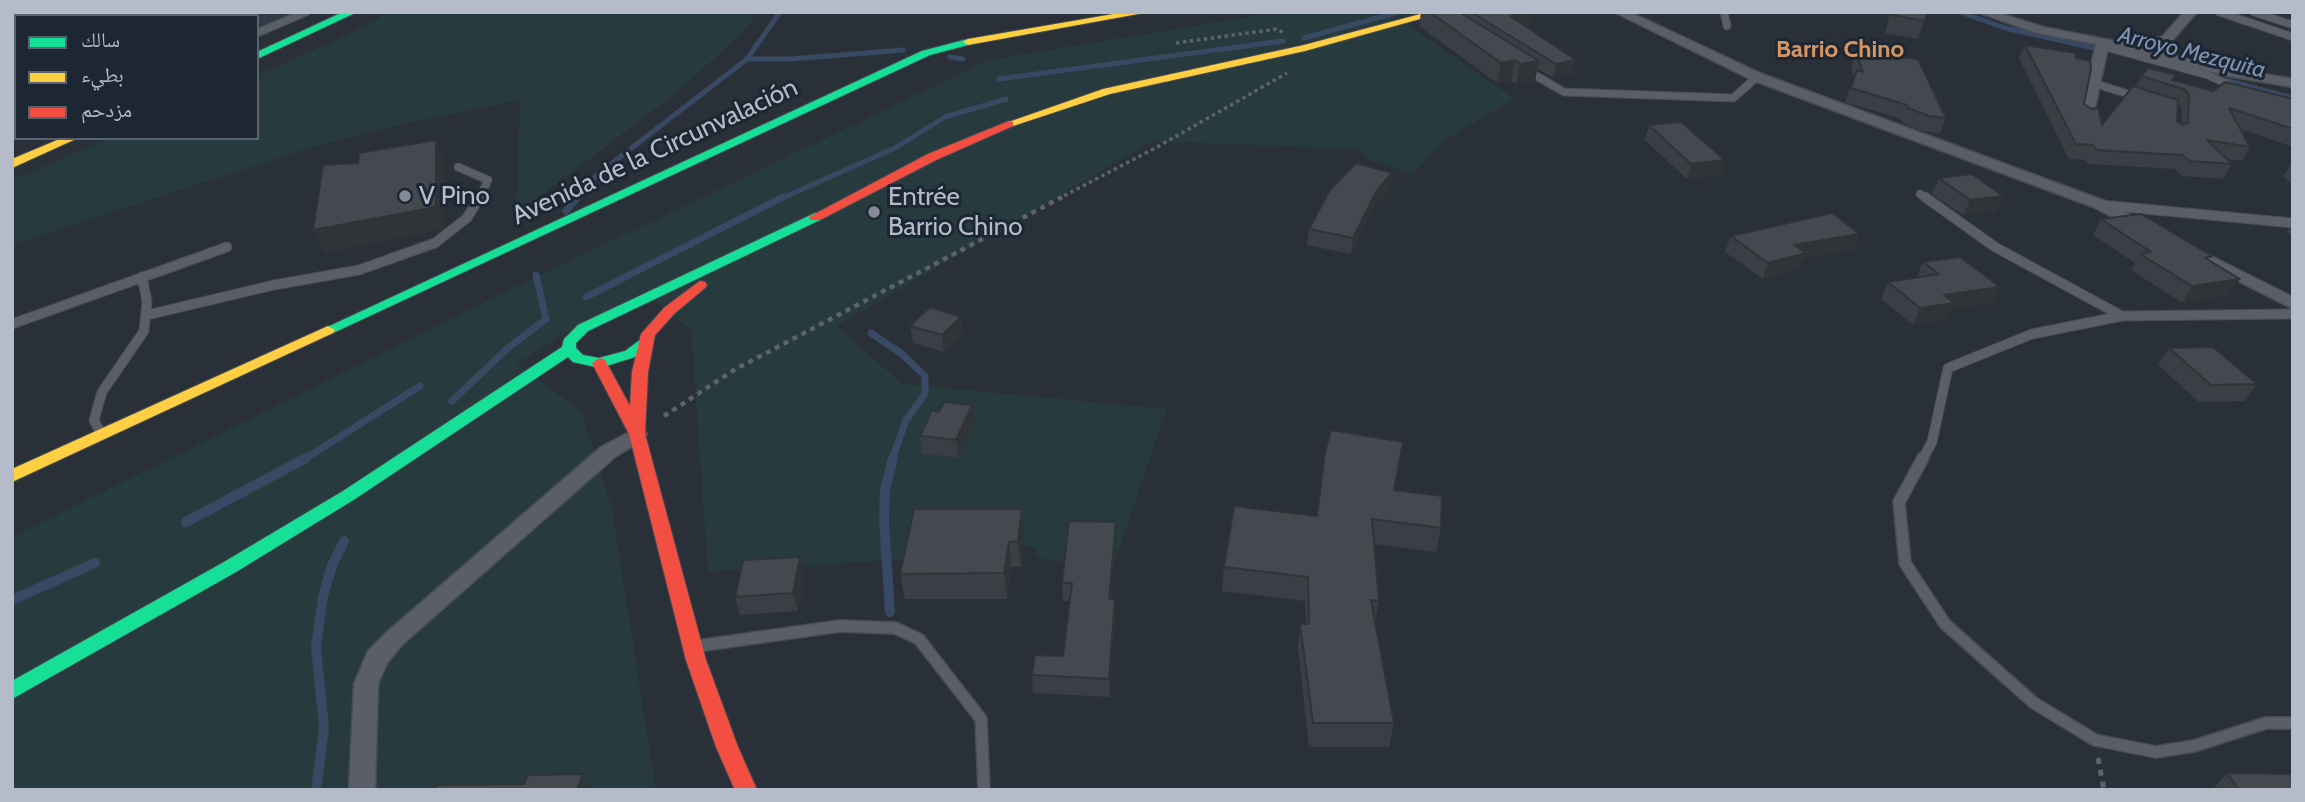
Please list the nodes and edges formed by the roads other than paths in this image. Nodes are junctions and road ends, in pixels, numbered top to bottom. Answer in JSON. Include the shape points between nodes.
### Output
{"nodes":[{"id":1,"x":306,"y":12,"type":"edge"},
{"id":2,"x":352,"y":12,"type":"edge"},
{"id":3,"x":1144,"y":12,"type":"edge"},
{"id":4,"x":1620,"y":12,"type":"edge"},
{"id":5,"x":1724,"y":12,"type":"edge"},
{"id":6,"x":1983,"y":12,"type":"edge"},
{"id":7,"x":2191,"y":12,"type":"edge"},
{"id":8,"x":2218,"y":12,"type":"edge"},
{"id":9,"x":2254,"y":12,"type":"edge"},
{"id":10,"x":1442,"y":15,"type":"edge"},
{"id":11,"x":2293,"y":24,"type":"edge"},
{"id":12,"x":1727,"y":26,"type":"dead end"},
{"id":13,"x":259,"y":32,"type":"edge"},
{"id":14,"x":2293,"y":37,"type":"edge"},
{"id":15,"x":2103,"y":44,"type":"junction"},
{"id":16,"x":2119,"y":45,"type":"junction"},
{"id":17,"x":259,"y":55,"type":"edge"},
{"id":18,"x":1515,"y":63,"type":"edge"},
{"id":19,"x":1757,"y":77,"type":"junction"},
{"id":20,"x":2093,"y":83,"type":"junction"},
{"id":21,"x":2293,"y":83,"type":"edge"},
{"id":22,"x":2240,"y":90,"type":"edge"},
{"id":23,"x":2148,"y":100,"type":"edge"},
{"id":24,"x":2086,"y":117,"type":"edge"},
{"id":25,"x":67,"y":140,"type":"edge"},
{"id":26,"x":12,"y":164,"type":"edge"},
{"id":27,"x":458,"y":167,"type":"dead end"},
{"id":28,"x":1920,"y":194,"type":"dead end"},
{"id":29,"x":2099,"y":204,"type":"junction"},
{"id":30,"x":2293,"y":223,"type":"edge"},
{"id":31,"x":227,"y":247,"type":"dead end"},
{"id":32,"x":754,"y":248,"type":"junction"},
{"id":33,"x":142,"y":277,"type":"junction"},
{"id":34,"x":2293,"y":304,"type":"edge"},
{"id":35,"x":2293,"y":314,"type":"edge"},
{"id":36,"x":147,"y":315,"type":"junction"},
{"id":37,"x":2122,"y":316,"type":"junction"},
{"id":38,"x":607,"y":319,"type":"junction"},
{"id":39,"x":12,"y":324,"type":"edge"},
{"id":40,"x":647,"y":338,"type":"junction"},
{"id":41,"x":569,"y":349,"type":"junction"},
{"id":42,"x":596,"y":362,"type":"junction"},
{"id":43,"x":570,"y":372,"type":"dead end"},
{"id":44,"x":547,"y":383,"type":"dead end"},
{"id":45,"x":101,"y":434,"type":"junction"},
{"id":46,"x":637,"y":434,"type":"junction"},
{"id":47,"x":441,"y":435,"type":"junction"},
{"id":48,"x":12,"y":476,"type":"edge"},
{"id":49,"x":693,"y":646,"type":"junction"},
{"id":50,"x":12,"y":691,"type":"edge"},
{"id":51,"x":2293,"y":723,"type":"edge"},
{"id":52,"x":362,"y":790,"type":"edge"},
{"id":53,"x":746,"y":790,"type":"edge"},
{"id":54,"x":984,"y":790,"type":"edge"}],
"edges":[{"from":1,"to":13,"type":"lane"},
{"from":2,"to":17,"type":"street"},
{"from":3,"to":45,"type":"street","name":"Avenida de la Circunvalación","via":[[985,37],[926,53]]},
{"from":4,"to":19,"type":"street"},
{"from":5,"to":12,"type":"lane"},
{"from":6,"to":15,"type":"street"},
{"from":7,"to":16,"type":"street","via":[[2166,40]]},
{"from":8,"to":14,"type":"lane"},
{"from":9,"to":11,"type":"lane"},
{"from":10,"to":32,"type":"street","via":[[1118,88],[1026,117],[932,157]]},
{"from":15,"to":16,"type":"street"},
{"from":15,"to":20,"type":"street"},
{"from":15,"to":22,"type":"lane","via":[[2207,75]]},
{"from":16,"to":21,"type":"street"},
{"from":18,"to":19,"type":"lane","via":[[1564,92],[1732,98]]},
{"from":19,"to":29,"type":"street"},
{"from":20,"to":23,"type":"lane"},
{"from":20,"to":24,"type":"street"},
{"from":25,"to":26,"type":"street"},
{"from":27,"to":36,"type":"lane","via":[[488,180],[487,187],[467,218],[435,243],[359,270]]},
{"from":28,"to":37,"type":"lane","via":[[1995,247]]},
{"from":29,"to":30,"type":"lane"},
{"from":29,"to":34,"type":"street"},
{"from":31,"to":33,"type":"lane"},
{"from":32,"to":38,"type":"street"},
{"from":32,"to":40,"type":"street","via":[[687,295]]},
{"from":33,"to":36,"type":"lane"},
{"from":33,"to":39,"type":"lane"},
{"from":35,"to":37,"type":"lane"},
{"from":36,"to":45,"type":"lane","via":[[144,331],[102,392],[94,420]]},
{"from":37,"to":51,"type":"lane","via":[[2032,334],[1948,368],[1932,442],[1899,502],[1905,563],[1945,624],[2034,703],[2095,740],[2156,752],[2194,746],[2266,723]]},
{"from":38,"to":40,"type":"street","via":[[641,322],[647,327]]},
{"from":38,"to":41,"type":"street","via":[[574,335]]},
{"from":40,"to":42,"type":"street","via":[[630,354]]},
{"from":40,"to":46,"type":"street"},
{"from":41,"to":42,"type":"street","via":[[578,359]]},
{"from":41,"to":47,"type":"street"},
{"from":42,"to":43,"type":"street"},
{"from":42,"to":46,"type":"street"},
{"from":44,"to":47,"type":"street"},
{"from":45,"to":48,"type":"street","name":"Avenida de la Circunvalación"},
{"from":46,"to":49,"type":"street"},
{"from":46,"to":52,"type":"street","via":[[608,452],[377,658],[366,684]]},
{"from":47,"to":50,"type":"street","via":[[230,567]]},
{"from":49,"to":53,"type":"street"},
{"from":49,"to":54,"type":"lane","via":[[841,626],[895,628],[919,639],[981,719]]}]}
